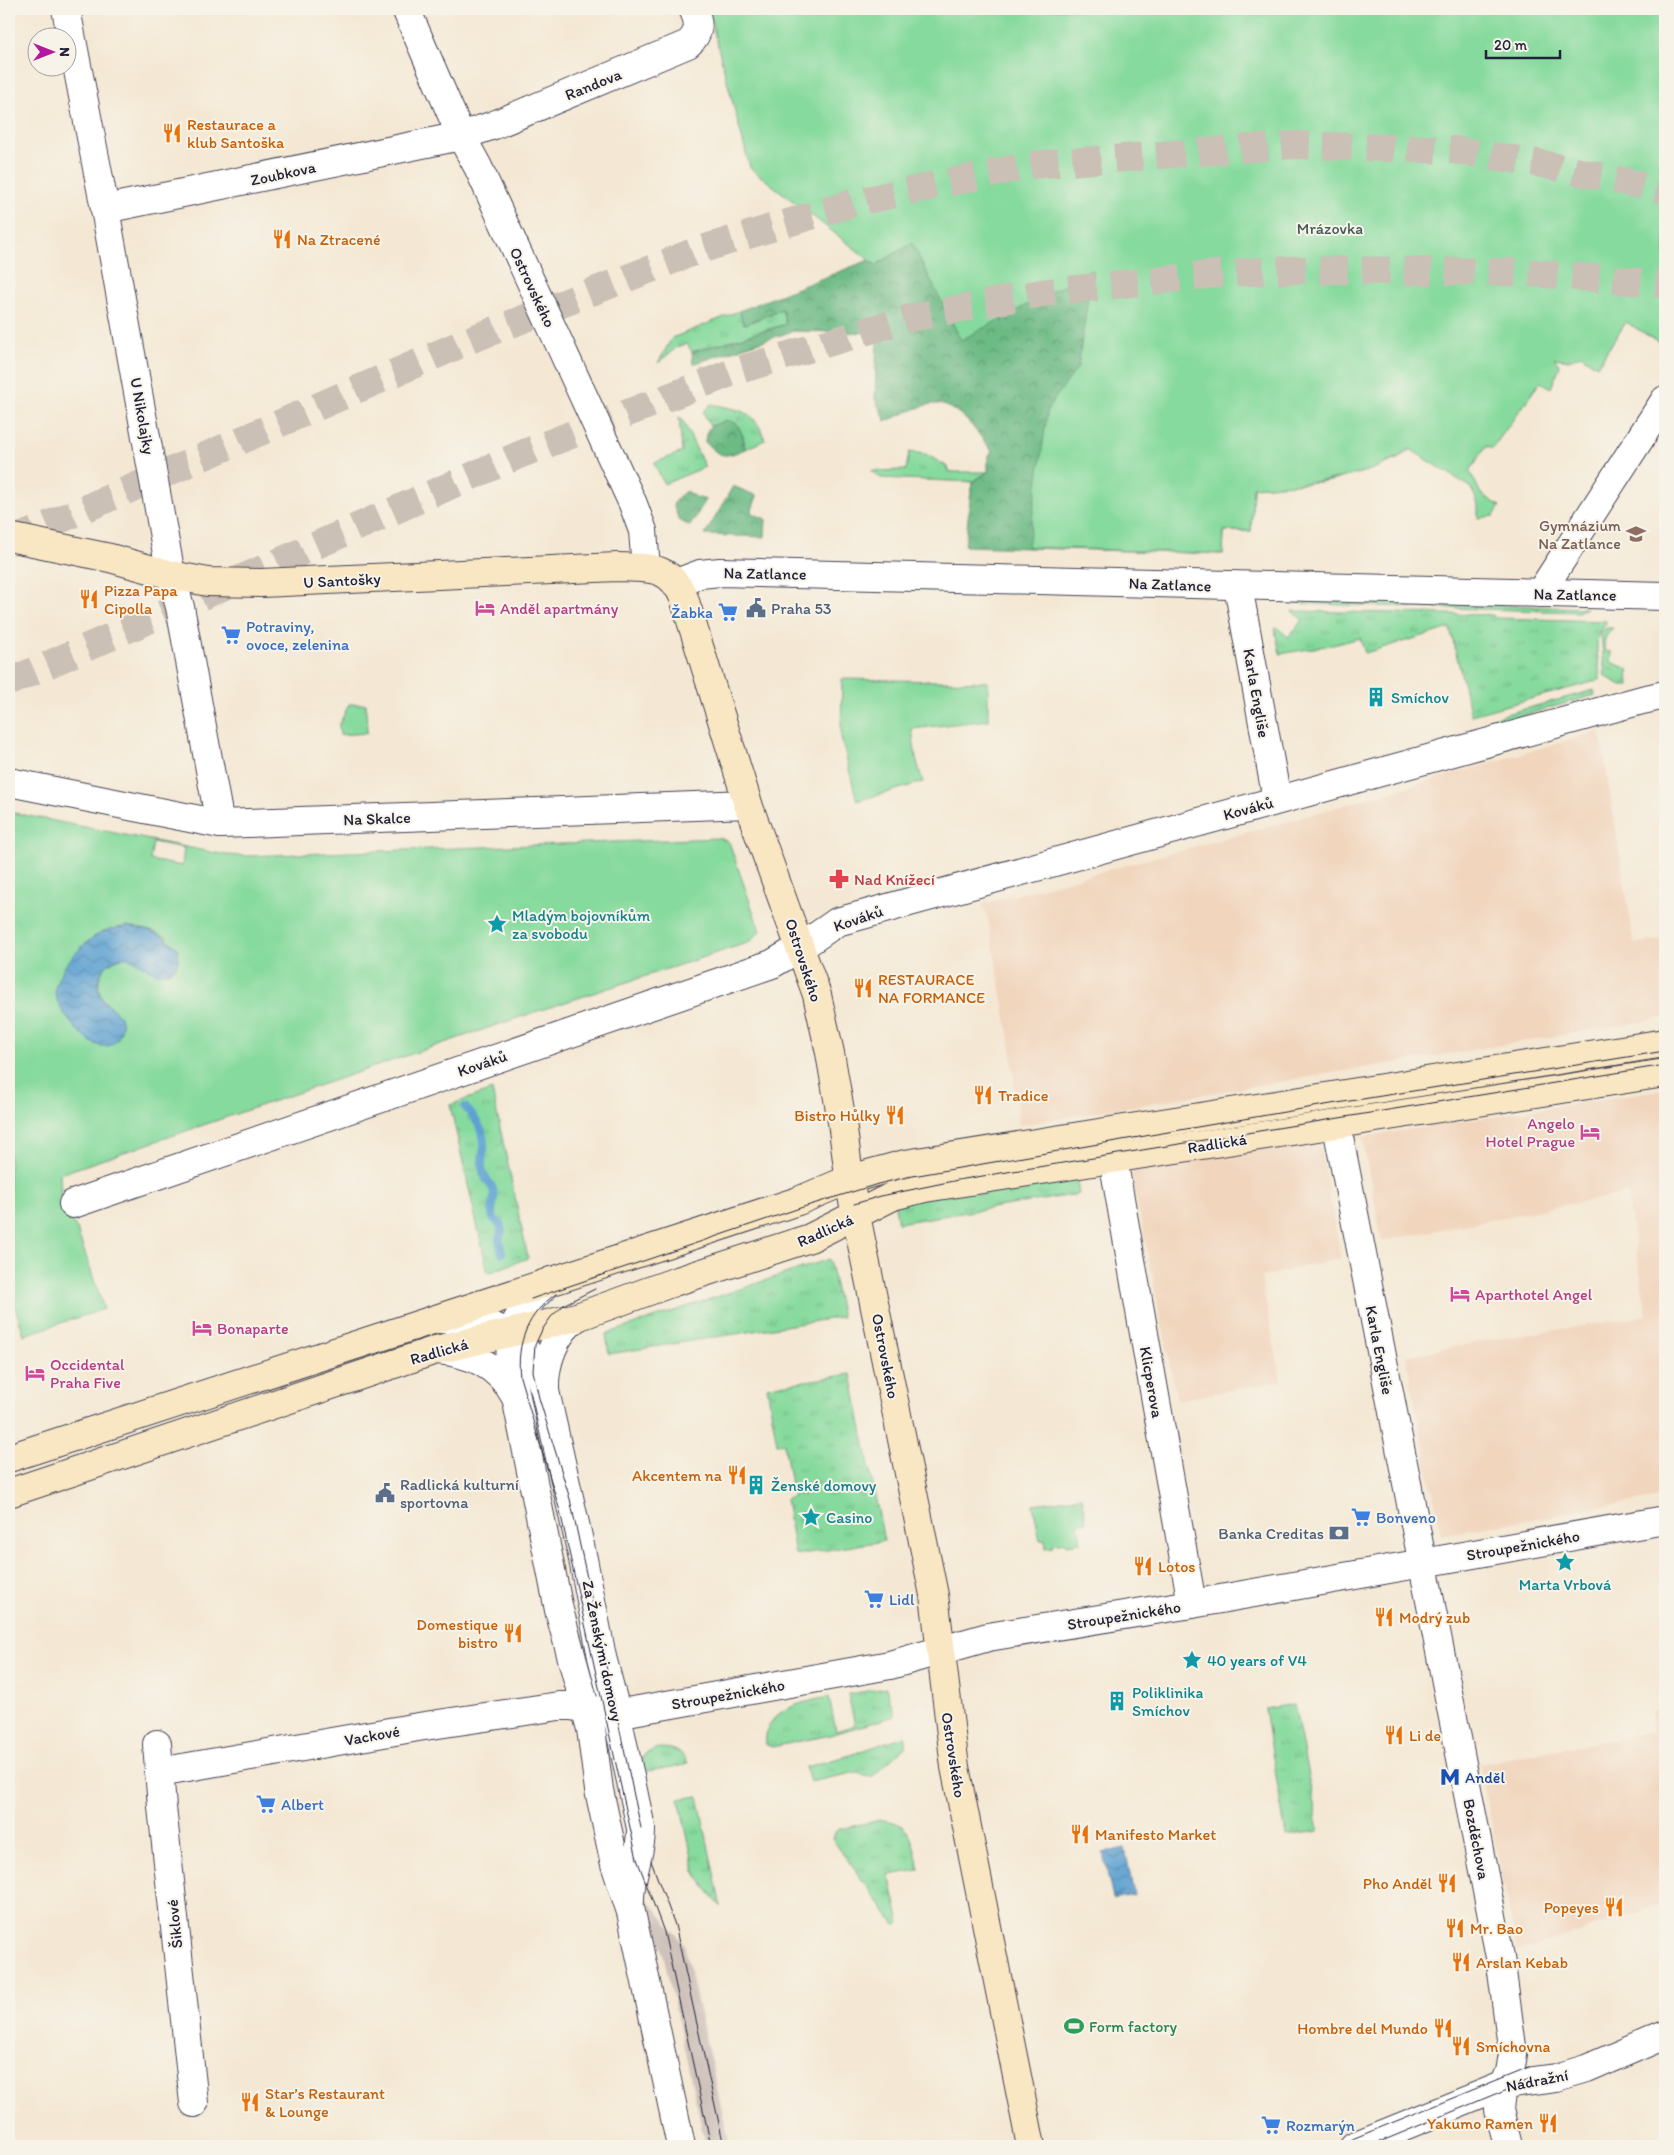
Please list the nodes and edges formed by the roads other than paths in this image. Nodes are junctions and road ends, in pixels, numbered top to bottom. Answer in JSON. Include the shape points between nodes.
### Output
{"nodes":[{"id":1,"x":66,"y":9,"type":"edge"},
{"id":2,"x":406,"y":9,"type":"edge"},
{"id":3,"x":693,"y":9,"type":"edge"},
{"id":4,"x":461,"y":136,"type":"junction"},
{"id":5,"x":105,"y":209,"type":"junction"},
{"id":6,"x":1665,"y":400,"type":"edge"},
{"id":7,"x":9,"y":537,"type":"edge"},
{"id":8,"x":646,"y":568,"type":"junction"},
{"id":9,"x":171,"y":575,"type":"junction"},
{"id":10,"x":676,"y":583,"type":"junction"},
{"id":11,"x":1238,"y":586,"type":"junction"},
{"id":12,"x":1540,"y":593,"type":"junction"},
{"id":13,"x":1665,"y":596,"type":"edge"},
{"id":14,"x":1665,"y":695,"type":"edge"},
{"id":15,"x":9,"y":782,"type":"edge"},
{"id":16,"x":1277,"y":800,"type":"junction"},
{"id":17,"x":748,"y":804,"type":"junction"},
{"id":18,"x":220,"y":824,"type":"junction"},
{"id":19,"x":801,"y":947,"type":"junction"},
{"id":20,"x":1665,"y":1043,"type":"edge"},
{"id":21,"x":1665,"y":1073,"type":"edge"},
{"id":22,"x":1338,"y":1137,"type":"dead end"},
{"id":23,"x":1113,"y":1159,"type":"junction"},
{"id":24,"x":850,"y":1179,"type":"junction"},
{"id":25,"x":73,"y":1204,"type":"dead end"},
{"id":26,"x":856,"y":1216,"type":"junction"},
{"id":27,"x":552,"y":1281,"type":"junction"},
{"id":28,"x":578,"y":1317,"type":"junction"},
{"id":29,"x":432,"y":1319,"type":"junction"},
{"id":30,"x":510,"y":1334,"type":"junction"},
{"id":31,"x":436,"y":1350,"type":"junction"},
{"id":32,"x":545,"y":1391,"type":"junction"},
{"id":33,"x":516,"y":1396,"type":"junction"},
{"id":34,"x":9,"y":1458,"type":"edge"},
{"id":35,"x":9,"y":1493,"type":"edge"},
{"id":36,"x":1665,"y":1520,"type":"edge"},
{"id":37,"x":1422,"y":1563,"type":"junction"},
{"id":38,"x":1192,"y":1604,"type":"junction"},
{"id":39,"x":942,"y":1650,"type":"junction"},
{"id":40,"x":585,"y":1708,"type":"junction"},
{"id":41,"x":616,"y":1712,"type":"junction"},
{"id":42,"x":157,"y":1744,"type":"dead end"},
{"id":43,"x":159,"y":1772,"type":"junction"},
{"id":44,"x":631,"y":1912,"type":"junction"},
{"id":45,"x":1665,"y":2035,"type":"edge"},
{"id":46,"x":1505,"y":2085,"type":"junction"},
{"id":47,"x":194,"y":2103,"type":"dead end"},
{"id":48,"x":682,"y":2146,"type":"edge"},
{"id":49,"x":1031,"y":2146,"type":"edge"},
{"id":50,"x":1354,"y":2146,"type":"edge"},
{"id":51,"x":1508,"y":2146,"type":"edge"}],
"edges":[{"from":1,"to":5,"type":"street","name":"U Nikolajky"},
{"from":2,"to":4,"type":"street","name":"Ostrovského"},
{"from":3,"to":4,"type":"street","name":"Randova","via":[[698,26],[694,39],[684,46]]},
{"from":4,"to":5,"type":"street","name":"Zoubkova"},
{"from":4,"to":8,"type":"street","name":"Ostrovského","via":[[636,510],[643,530]]},
{"from":5,"to":9,"type":"street","name":"U Nikolajky"},
{"from":6,"to":12,"type":"street"},
{"from":7,"to":9,"type":"main road","name":"U Santošky","via":[[110,558]]},
{"from":8,"to":9,"type":"main road","name":"U Santošky","via":[[261,583],[208,582]]},
{"from":8,"to":10,"type":"main road","name":"U Santošky","via":[[664,572]]},
{"from":9,"to":18,"type":"street","name":"U Nikolajky","via":[[180,607]]},
{"from":10,"to":11,"type":"street","name":"Na Zatlance","via":[[700,574],[720,572]]},
{"from":10,"to":17,"type":"main road","name":"Ostrovského","via":[[684,598]]},
{"from":11,"to":12,"type":"street","name":"Na Zatlance"},
{"from":11,"to":16,"type":"street","name":"Karla Engliše"},
{"from":12,"to":13,"type":"street","name":"Na Zatlance"},
{"from":14,"to":16,"type":"street","name":"Kováků"},
{"from":15,"to":18,"type":"street","name":"Na Skalce"},
{"from":16,"to":19,"type":"street","name":"Kováků","via":[[837,922]]},
{"from":17,"to":18,"type":"street","name":"Na Skalce"},
{"from":17,"to":19,"type":"main road","name":"Ostrovského"},
{"from":19,"to":24,"type":"main road","name":"Ostrovského","via":[[817,995],[830,1053]]},
{"from":19,"to":25,"type":"street","name":"Kováků","via":[[772,964]]},
{"from":20,"to":24,"type":"main road","name":"Radlická","via":[[904,1164]]},
{"from":21,"to":23,"type":"main road","name":"Radlická"},
{"from":22,"to":37,"type":"street","name":"Karla Engliše"},
{"from":23,"to":26,"type":"main road","name":"Radlická","via":[[925,1188],[892,1196]]},
{"from":23,"to":38,"type":"street","name":"Klicperova"},
{"from":24,"to":26,"type":"main road","name":"Ostrovského"},
{"from":24,"to":27,"type":"main road","name":"Radlická","via":[[798,1201]]},
{"from":26,"to":28,"type":"main road","name":"Radlická","via":[[810,1238]]},
{"from":26,"to":39,"type":"main road","name":"Ostrovského","via":[[934,1595]]},
{"from":27,"to":29,"type":"main road","name":"Radlická"},
{"from":27,"to":30,"type":"street","via":[[524,1307]]},
{"from":28,"to":30,"type":"main road","name":"Radlická"},
{"from":28,"to":32,"type":"street","via":[[564,1328],[553,1348],[545,1373]]},
{"from":29,"to":30,"type":"street","via":[[469,1320]]},
{"from":29,"to":34,"type":"main road","name":"Radlická"},
{"from":30,"to":31,"type":"main road","name":"Radlická"},
{"from":30,"to":32,"type":"street","via":[[530,1354]]},
{"from":30,"to":33,"type":"street","name":"Za Ženskými domovy","via":[[510,1361]]},
{"from":31,"to":33,"type":"street","via":[[466,1356],[490,1367],[506,1380]]},
{"from":31,"to":35,"type":"main road","name":"Radlická"},
{"from":32,"to":41,"type":"street","name":"Za Ženskými domovy"},
{"from":33,"to":40,"type":"street","name":"Za Ženskými domovy","via":[[559,1610]]},
{"from":36,"to":37,"type":"street","name":"Stroupežnického"},
{"from":37,"to":38,"type":"street","name":"Stroupežnického"},
{"from":37,"to":46,"type":"street","name":"Bozděchova","via":[[1500,1957],[1513,2054]]},
{"from":38,"to":39,"type":"street","name":"Stroupežnického","via":[[988,1637]]},
{"from":39,"to":41,"type":"street","name":"Stroupežnického","via":[[890,1665]]},
{"from":39,"to":49,"type":"main road","name":"Ostrovského","via":[[955,1767]]},
{"from":40,"to":41,"type":"street","name":"Stroupežnického"},
{"from":40,"to":43,"type":"street","name":"Vackové","via":[[559,1706],[418,1727]]},
{"from":40,"to":44,"type":"street","name":"Za Ženskými domovy","via":[[615,1864]]},
{"from":41,"to":44,"type":"street","name":"Za Ženskými domovy","via":[[642,1828],[631,1879]]},
{"from":42,"to":43,"type":"street","name":"Šiklové"},
{"from":43,"to":47,"type":"street","name":"Šiklové"},
{"from":44,"to":48,"type":"street","name":"Za Ženskými domovy"},
{"from":45,"to":46,"type":"street","name":"Nádražní","via":[[1586,2069],[1556,2078]]},
{"from":46,"to":50,"type":"street","name":"Nádražní"},
{"from":46,"to":51,"type":"street","name":"Bozděchova","via":[[1499,2110]]}]}
